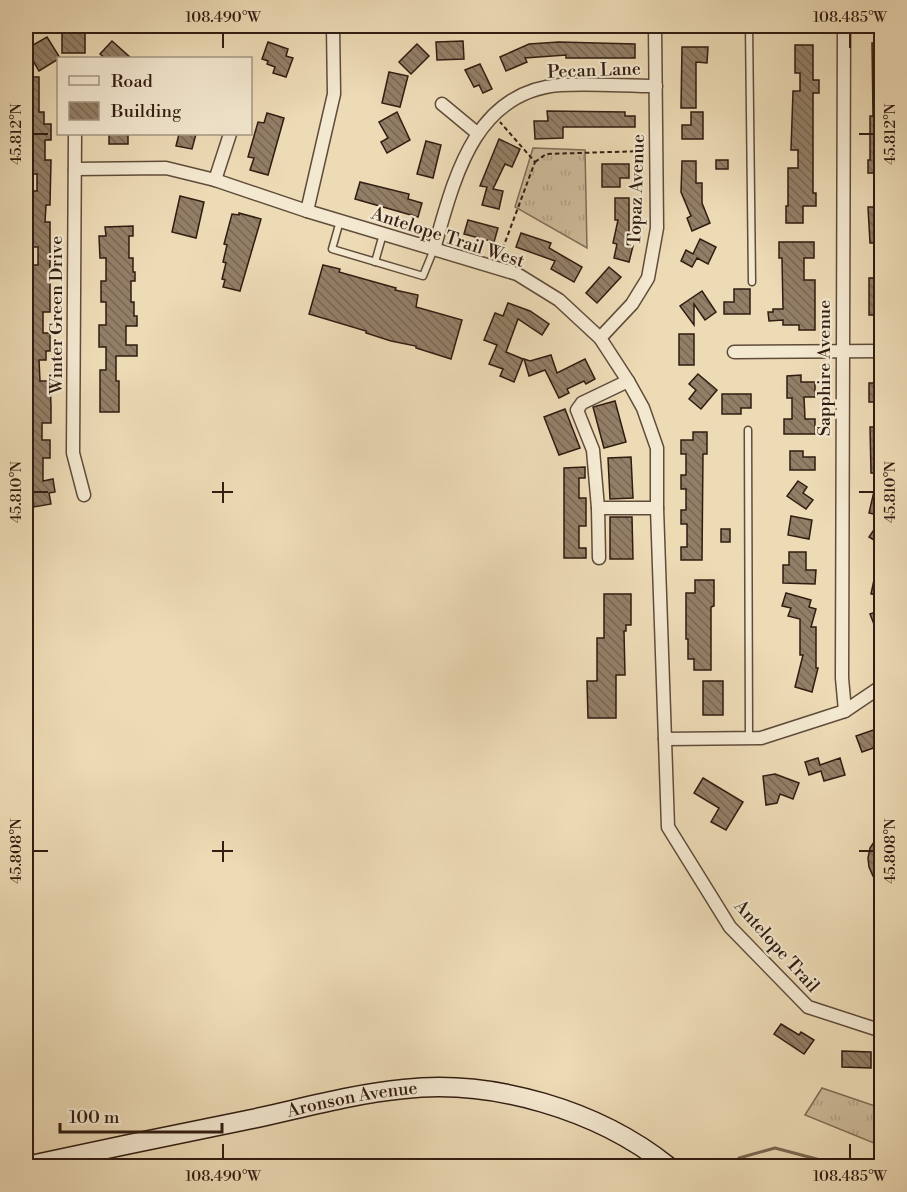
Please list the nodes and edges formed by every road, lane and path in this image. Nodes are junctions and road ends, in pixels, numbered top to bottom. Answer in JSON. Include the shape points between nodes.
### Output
{"nodes":[{"id":1,"x":333,"y":26,"type":"edge"},
{"id":2,"x":655,"y":26,"type":"edge"},
{"id":3,"x":750,"y":26,"type":"edge"},
{"id":4,"x":844,"y":26,"type":"edge"},
{"id":5,"x":656,"y":86,"type":"junction"},
{"id":6,"x":442,"y":104,"type":"dead end"},
{"id":7,"x":493,"y":114,"type":"junction"},
{"id":8,"x":477,"y":133,"type":"junction"},
{"id":9,"x":75,"y":135,"type":"edge"},
{"id":10,"x":230,"y":135,"type":"edge"},
{"id":11,"x":656,"y":150,"type":"junction"},
{"id":12,"x":535,"y":162,"type":"junction"},
{"id":13,"x":75,"y":169,"type":"junction"},
{"id":14,"x":215,"y":180,"type":"junction"},
{"id":15,"x":308,"y":211,"type":"junction"},
{"id":16,"x":340,"y":221,"type":"junction"},
{"id":17,"x":383,"y":234,"type":"junction"},
{"id":18,"x":434,"y":249,"type":"junction"},
{"id":19,"x":375,"y":262,"type":"junction"},
{"id":20,"x":495,"y":268,"type":"junction"},
{"id":21,"x":752,"y":282,"type":"dead end"},
{"id":22,"x":600,"y":338,"type":"junction"},
{"id":23,"x":841,"y":351,"type":"junction"},
{"id":24,"x":882,"y":351,"type":"edge"},
{"id":25,"x":734,"y":352,"type":"dead end"},
{"id":26,"x":628,"y":381,"type":"junction"},
{"id":27,"x":748,"y":430,"type":"dead end"},
{"id":28,"x":84,"y":495,"type":"dead end"},
{"id":29,"x":598,"y":508,"type":"junction"},
{"id":30,"x":657,"y":508,"type":"junction"},
{"id":31,"x":599,"y":558,"type":"dead end"},
{"id":32,"x":882,"y":686,"type":"edge"},
{"id":33,"x":845,"y":711,"type":"junction"},
{"id":34,"x":665,"y":738,"type":"junction"},
{"id":35,"x":749,"y":738,"type":"junction"},
{"id":36,"x":882,"y":1031,"type":"edge"},
{"id":37,"x":26,"y":1166,"type":"edge"},
{"id":38,"x":668,"y":1167,"type":"edge"}],
"edges":[{"from":1,"to":15,"type":"street","via":[[334,94]]},
{"from":2,"to":5,"type":"street","name":"Topaz Avenue"},
{"from":3,"to":21,"type":"lane"},
{"from":4,"to":23,"type":"street","name":"Sapphire Avenue"},
{"from":5,"to":7,"type":"street","name":"Pecan Lane","via":[[559,85],[511,101]]},
{"from":5,"to":11,"type":"street","name":"Topaz Avenue"},
{"from":6,"to":8,"type":"street"},
{"from":7,"to":8,"type":"street","name":"Pecan Lane"},
{"from":7,"to":12,"type":"path"},
{"from":8,"to":18,"type":"street","name":"Pecan Lane","via":[[453,183]]},
{"from":9,"to":13,"type":"street","name":"Winter Green Drive"},
{"from":10,"to":14,"type":"street"},
{"from":11,"to":12,"type":"path","via":[[546,154]]},
{"from":11,"to":22,"type":"street","name":"Topaz Avenue","via":[[657,228],[648,278],[632,304]]},
{"from":12,"to":20,"type":"path"},
{"from":13,"to":14,"type":"street","name":"Antelope Trail West","via":[[166,168]]},
{"from":13,"to":28,"type":"street","name":"Winter Green Drive","via":[[73,453]]},
{"from":14,"to":15,"type":"street","name":"Antelope Trail West"},
{"from":15,"to":16,"type":"street","name":"Antelope Trail West"},
{"from":16,"to":17,"type":"street","name":"Antelope Trail West"},
{"from":16,"to":19,"type":"lane","via":[[332,249]]},
{"from":17,"to":18,"type":"street","name":"Antelope Trail West"},
{"from":17,"to":19,"type":"lane"},
{"from":18,"to":19,"type":"lane","via":[[423,276]]},
{"from":18,"to":20,"type":"street","name":"Antelope Trail West"},
{"from":20,"to":22,"type":"street","name":"Antelope Trail West","via":[[517,274],[559,300]]},
{"from":22,"to":26,"type":"street","name":"Antelope Trail West"},
{"from":23,"to":24,"type":"street"},
{"from":23,"to":25,"type":"street"},
{"from":23,"to":33,"type":"street","name":"Sapphire Avenue"},
{"from":26,"to":29,"type":"street","via":[[577,410],[593,450]]},
{"from":26,"to":30,"type":"street","name":"Antelope Trail West","via":[[643,408],[657,448]]},
{"from":27,"to":35,"type":"lane"},
{"from":29,"to":30,"type":"street"},
{"from":29,"to":31,"type":"street"},
{"from":30,"to":34,"type":"street","name":"Antelope Trail West"},
{"from":32,"to":33,"type":"street"},
{"from":33,"to":35,"type":"street"},
{"from":34,"to":35,"type":"street"},
{"from":34,"to":36,"type":"street","name":"Antelope Trail","via":[[668,827],[730,927],[808,1007]]},
{"from":37,"to":38,"type":"main road","name":"Aronson Avenue","via":[[354,1096],[426,1088],[509,1095],[557,1107],[634,1143]]}]}
